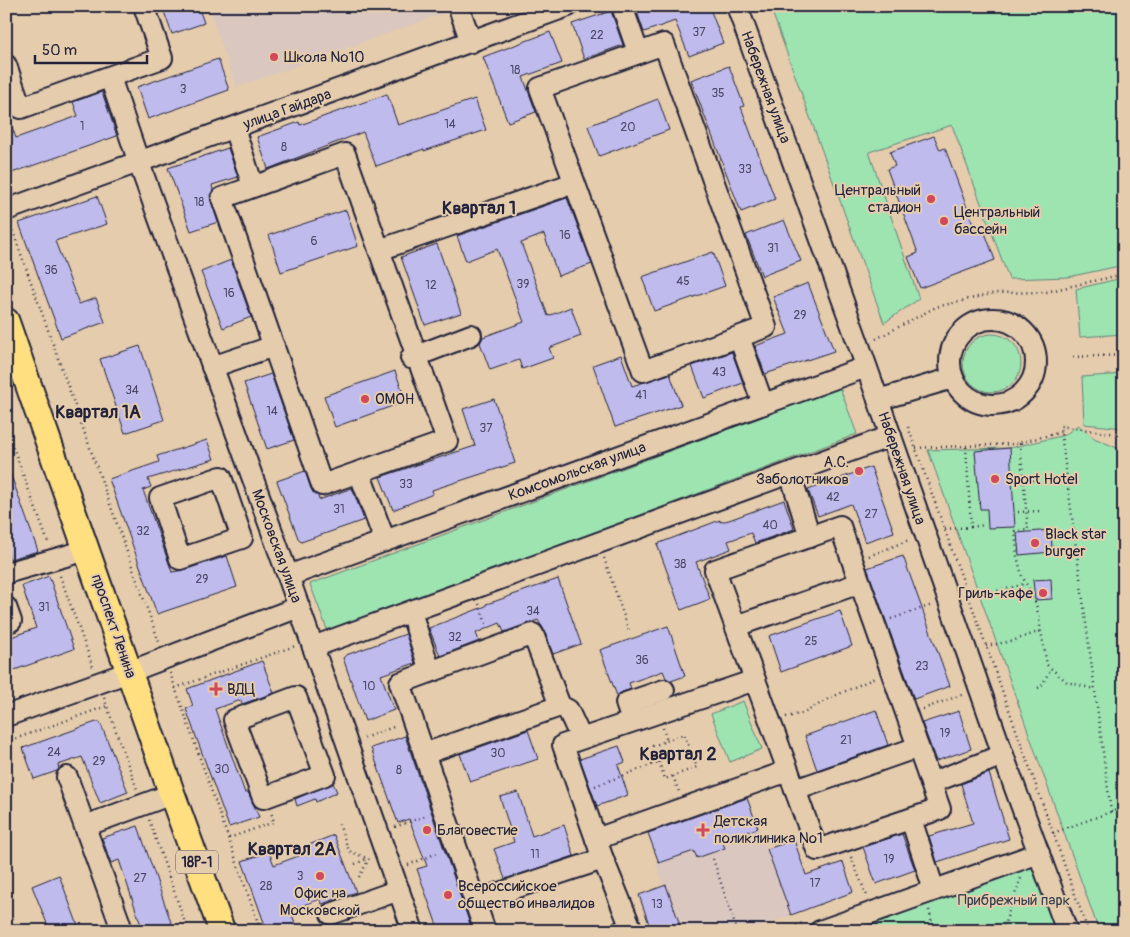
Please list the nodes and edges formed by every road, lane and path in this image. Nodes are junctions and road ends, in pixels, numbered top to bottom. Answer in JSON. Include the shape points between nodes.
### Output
{"nodes":[{"id":1,"x":144,"y":6,"type":"edge"},
{"id":2,"x":568,"y":6,"type":"edge"},
{"id":3,"x":622,"y":6,"type":"edge"},
{"id":4,"x":737,"y":6,"type":"edge"},
{"id":5,"x":458,"y":8,"type":"dead end"},
{"id":6,"x":471,"y":42,"type":"junction"},
{"id":7,"x":638,"y":52,"type":"junction"},
{"id":8,"x":6,"y":65,"type":"edge"},
{"id":9,"x":110,"y":76,"type":"junction"},
{"id":10,"x":234,"y":128,"type":"junction"},
{"id":11,"x":139,"y":163,"type":"junction"},
{"id":12,"x":574,"y":183,"type":"junction"},
{"id":13,"x":254,"y":186,"type":"junction"},
{"id":14,"x":7,"y":215,"type":"edge"},
{"id":15,"x":379,"y":250,"type":"junction"},
{"id":16,"x":1124,"y":274,"type":"edge"},
{"id":17,"x":6,"y":321,"type":"edge"},
{"id":18,"x":471,"y":335,"type":"dead end"},
{"id":19,"x":739,"y":337,"type":"junction"},
{"id":20,"x":876,"y":339,"type":"dead end"},
{"id":21,"x":274,"y":346,"type":"junction"},
{"id":22,"x":1124,"y":355,"type":"edge"},
{"id":23,"x":414,"y":357,"type":"junction"},
{"id":24,"x":1073,"y":357,"type":"dead end"},
{"id":25,"x":212,"y":366,"type":"junction"},
{"id":26,"x":866,"y":367,"type":"junction"},
{"id":27,"x":953,"y":378,"type":"junction"},
{"id":28,"x":878,"y":400,"type":"junction"},
{"id":29,"x":763,"y":404,"type":"junction"},
{"id":30,"x":906,"y":421,"type":"dead end"},
{"id":31,"x":6,"y":428,"type":"edge"},
{"id":32,"x":1060,"y":432,"type":"junction"},
{"id":33,"x":1124,"y":435,"type":"edge"},
{"id":34,"x":891,"y":436,"type":"junction"},
{"id":35,"x":1020,"y":443,"type":"junction"},
{"id":36,"x":966,"y":447,"type":"junction"},
{"id":37,"x":915,"y":448,"type":"junction"},
{"id":38,"x":360,"y":472,"type":"junction"},
{"id":39,"x":790,"y":473,"type":"junction"},
{"id":40,"x":1036,"y":480,"type":"dead end"},
{"id":41,"x":1023,"y":481,"type":"junction"},
{"id":42,"x":262,"y":505,"type":"junction"},
{"id":43,"x":1041,"y":511,"type":"dead end"},
{"id":44,"x":1018,"y":512,"type":"dead end"},
{"id":45,"x":1026,"y":512,"type":"junction"},
{"id":46,"x":234,"y":516,"type":"junction"},
{"id":47,"x":986,"y":525,"type":"dead end"},
{"id":48,"x":971,"y":527,"type":"junction"},
{"id":49,"x":944,"y":529,"type":"junction"},
{"id":50,"x":810,"y":537,"type":"junction"},
{"id":51,"x":909,"y":540,"type":"dead end"},
{"id":52,"x":385,"y":541,"type":"junction"},
{"id":53,"x":87,"y":550,"type":"junction"},
{"id":54,"x":602,"y":552,"type":"dead end"},
{"id":55,"x":54,"y":559,"type":"junction"},
{"id":56,"x":853,"y":562,"type":"junction"},
{"id":57,"x":6,"y":573,"type":"edge"},
{"id":58,"x":288,"y":576,"type":"junction"},
{"id":59,"x":860,"y":583,"type":"junction"},
{"id":60,"x":1026,"y":583,"type":"junction"},
{"id":61,"x":968,"y":597,"type":"junction"},
{"id":62,"x":476,"y":598,"type":"dead end"},
{"id":63,"x":932,"y":605,"type":"dead end"},
{"id":64,"x":299,"y":607,"type":"junction"},
{"id":65,"x":411,"y":612,"type":"junction"},
{"id":66,"x":875,"y":625,"type":"junction"},
{"id":67,"x":736,"y":626,"type":"junction"},
{"id":68,"x":629,"y":631,"type":"dead end"},
{"id":69,"x":1041,"y":631,"type":"junction"},
{"id":70,"x":986,"y":646,"type":"junction"},
{"id":71,"x":313,"y":647,"type":"junction"},
{"id":72,"x":496,"y":647,"type":"junction"},
{"id":73,"x":162,"y":649,"type":"dead end"},
{"id":74,"x":93,"y":668,"type":"dead end"},
{"id":75,"x":1050,"y":668,"type":"junction"},
{"id":76,"x":430,"y":671,"type":"junction"},
{"id":77,"x":891,"y":671,"type":"junction"},
{"id":78,"x":129,"y":672,"type":"junction"},
{"id":79,"x":170,"y":672,"type":"dead end"},
{"id":80,"x":755,"y":680,"type":"junction"},
{"id":81,"x":1038,"y":688,"type":"dead end"},
{"id":82,"x":1094,"y":689,"type":"junction"},
{"id":83,"x":664,"y":690,"type":"dead end"},
{"id":84,"x":964,"y":694,"type":"dead end"},
{"id":85,"x":107,"y":706,"type":"dead end"},
{"id":86,"x":560,"y":706,"type":"junction"},
{"id":87,"x":907,"y":715,"type":"junction"},
{"id":88,"x":6,"y":716,"type":"edge"},
{"id":89,"x":338,"y":717,"type":"junction"},
{"id":90,"x":413,"y":720,"type":"junction"},
{"id":91,"x":632,"y":721,"type":"junction"},
{"id":92,"x":770,"y":721,"type":"junction"},
{"id":93,"x":307,"y":727,"type":"junction"},
{"id":94,"x":362,"y":738,"type":"dead end"},
{"id":95,"x":581,"y":738,"type":"junction"},
{"id":96,"x":6,"y":742,"type":"edge"},
{"id":97,"x":918,"y":747,"type":"junction"},
{"id":98,"x":424,"y":754,"type":"junction"},
{"id":99,"x":1002,"y":755,"type":"junction"},
{"id":100,"x":659,"y":762,"type":"junction"},
{"id":101,"x":788,"y":771,"type":"junction"},
{"id":102,"x":673,"y":776,"type":"junction"},
{"id":103,"x":67,"y":777,"type":"dead end"},
{"id":104,"x":931,"y":783,"type":"junction"},
{"id":105,"x":795,"y":790,"type":"junction"},
{"id":106,"x":580,"y":792,"type":"junction"},
{"id":107,"x":172,"y":794,"type":"junction"},
{"id":108,"x":265,"y":798,"type":"junction"},
{"id":109,"x":685,"y":807,"type":"junction"},
{"id":110,"x":1124,"y":807,"type":"edge"},
{"id":111,"x":443,"y":809,"type":"junction"},
{"id":112,"x":1111,"y":812,"type":"junction"},
{"id":113,"x":355,"y":818,"type":"junction"},
{"id":114,"x":911,"y":819,"type":"junction"},
{"id":115,"x":85,"y":826,"type":"junction"},
{"id":116,"x":394,"y":827,"type":"dead end"},
{"id":117,"x":1053,"y":833,"type":"junction"},
{"id":118,"x":229,"y":838,"type":"junction"},
{"id":119,"x":596,"y":839,"type":"junction"},
{"id":120,"x":845,"y":841,"type":"junction"},
{"id":121,"x":456,"y":846,"type":"junction"},
{"id":122,"x":1039,"y":853,"type":"junction"},
{"id":123,"x":369,"y":859,"type":"junction"},
{"id":124,"x":603,"y":859,"type":"junction"},
{"id":125,"x":714,"y":860,"type":"dead end"},
{"id":126,"x":355,"y":864,"type":"dead end"},
{"id":127,"x":408,"y":865,"type":"dead end"},
{"id":128,"x":1023,"y":872,"type":"dead end"},
{"id":129,"x":359,"y":878,"type":"dead end"},
{"id":130,"x":399,"y":890,"type":"junction"},
{"id":131,"x":931,"y":898,"type":"junction"},
{"id":132,"x":868,"y":899,"type":"dead end"},
{"id":133,"x":475,"y":901,"type":"junction"},
{"id":134,"x":332,"y":914,"type":"dead end"},
{"id":135,"x":120,"y":924,"type":"dead end"},
{"id":136,"x":222,"y":931,"type":"edge"},
{"id":137,"x":261,"y":931,"type":"edge"},
{"id":138,"x":294,"y":931,"type":"edge"},
{"id":139,"x":310,"y":931,"type":"edge"},
{"id":140,"x":413,"y":931,"type":"edge"},
{"id":141,"x":485,"y":931,"type":"edge"},
{"id":142,"x":622,"y":931,"type":"edge"},
{"id":143,"x":737,"y":931,"type":"edge"},
{"id":144,"x":820,"y":931,"type":"edge"},
{"id":145,"x":934,"y":931,"type":"edge"},
{"id":146,"x":1002,"y":931,"type":"edge"},
{"id":147,"x":1067,"y":931,"type":"edge"},
{"id":148,"x":1088,"y":931,"type":"edge"}],
"edges":[{"from":1,"to":9,"type":"street","via":[[162,58]]},
{"from":2,"to":6,"type":"street","name":"улица Гайдара"},
{"from":3,"to":7,"type":"street"},
{"from":4,"to":26,"type":"street","name":"Набережная улица"},
{"from":5,"to":6,"type":"street"},
{"from":6,"to":10,"type":"street","name":"улица Гайдара"},
{"from":7,"to":12,"type":"street","via":[[540,88]]},
{"from":7,"to":19,"type":"street","via":[[664,44],[766,327]]},
{"from":8,"to":9,"type":"street","via":[[21,108]]},
{"from":9,"to":11,"type":"street","name":"Московская улица"},
{"from":10,"to":11,"type":"street","name":"улица Гайдара"},
{"from":10,"to":13,"type":"street"},
{"from":11,"to":14,"type":"street","name":"улица Гайдара"},
{"from":11,"to":25,"type":"street","name":"Московская улица","via":[[148,214]]},
{"from":12,"to":15,"type":"street"},
{"from":12,"to":19,"type":"street","via":[[643,371]]},
{"from":13,"to":15,"type":"street","via":[[345,154]]},
{"from":13,"to":21,"type":"street","via":[[222,198]]},
{"from":14,"to":73,"type":"path"},
{"from":15,"to":23,"type":"street"},
{"from":16,"to":20,"type":"path","via":[[1046,292],[995,293],[936,307]]},
{"from":17,"to":53,"type":"main road","name":"проспект Ленина","number":"18Р-1"},
{"from":18,"to":23,"type":"street"},
{"from":19,"to":29,"type":"street"},
{"from":21,"to":25,"type":"street"},
{"from":21,"to":38,"type":"street","via":[[322,484]]},
{"from":22,"to":24,"type":"path"},
{"from":23,"to":38,"type":"street","via":[[447,441]]},
{"from":25,"to":42,"type":"street","name":"Московская улица"},
{"from":26,"to":28,"type":"street","name":"Набережная улица"},
{"from":26,"to":29,"type":"street","name":"Комсомольская улица"},
{"from":27,"to":27,"type":"street","via":[[967,396],[980,403],[1008,402],[1030,384],[1035,370],[1031,342],[1011,323],[997,319],[970,325],[953,346],[950,360]]},
{"from":27,"to":28,"type":"street"},
{"from":28,"to":34,"type":"street","name":"Набережная улица"},
{"from":29,"to":52,"type":"street","name":"Комсомольская улица"},
{"from":30,"to":37,"type":"path"},
{"from":31,"to":55,"type":"path"},
{"from":32,"to":33,"type":"path","via":[[1060,426]]},
{"from":32,"to":35,"type":"path"},
{"from":32,"to":82,"type":"path"},
{"from":34,"to":39,"type":"street"},
{"from":34,"to":99,"type":"street","name":"Набережная улица"},
{"from":35,"to":36,"type":"path"},
{"from":35,"to":41,"type":"path"},
{"from":36,"to":37,"type":"path"},
{"from":36,"to":48,"type":"path"},
{"from":37,"to":49,"type":"path"},
{"from":38,"to":52,"type":"street"},
{"from":39,"to":50,"type":"street"},
{"from":39,"to":65,"type":"street"},
{"from":40,"to":41,"type":"path"},
{"from":41,"to":45,"type":"path"},
{"from":42,"to":46,"type":"street"},
{"from":42,"to":58,"type":"street","name":"Московская улица"},
{"from":43,"to":45,"type":"path"},
{"from":44,"to":45,"type":"path"},
{"from":45,"to":60,"type":"path","via":[[1028,530],[1015,531],[1017,556]]},
{"from":46,"to":46,"type":"street","via":[[221,478],[160,498],[180,559],[242,538]]},
{"from":47,"to":48,"type":"path"},
{"from":48,"to":49,"type":"path"},
{"from":49,"to":61,"type":"path"},
{"from":50,"to":56,"type":"street","via":[[840,526]]},
{"from":50,"to":67,"type":"street","via":[[715,570]]},
{"from":51,"to":56,"type":"path"},
{"from":52,"to":58,"type":"street","name":"Комсомольская улица"},
{"from":53,"to":55,"type":"street"},
{"from":53,"to":78,"type":"main road","name":"проспект Ленина","number":"18Р-1"},
{"from":54,"to":68,"type":"path"},
{"from":55,"to":57,"type":"street"},
{"from":55,"to":74,"type":"path"},
{"from":56,"to":59,"type":"street"},
{"from":58,"to":64,"type":"street","name":"Московская улица"},
{"from":59,"to":66,"type":"street"},
{"from":59,"to":67,"type":"street"},
{"from":60,"to":61,"type":"path"},
{"from":60,"to":69,"type":"path","via":[[1036,603]]},
{"from":61,"to":70,"type":"path"},
{"from":62,"to":72,"type":"path"},
{"from":63,"to":66,"type":"path"},
{"from":64,"to":71,"type":"street","name":"Московская улица"},
{"from":64,"to":78,"type":"street"},
{"from":65,"to":71,"type":"street"},
{"from":65,"to":76,"type":"street"},
{"from":66,"to":77,"type":"street"},
{"from":67,"to":80,"type":"street"},
{"from":69,"to":70,"type":"path"},
{"from":69,"to":75,"type":"path"},
{"from":70,"to":117,"type":"path"},
{"from":71,"to":89,"type":"street","name":"Московская улица"},
{"from":72,"to":76,"type":"street"},
{"from":72,"to":86,"type":"street","via":[[533,634]]},
{"from":75,"to":81,"type":"path"},
{"from":75,"to":82,"type":"path","via":[[1067,682]]},
{"from":76,"to":90,"type":"street","via":[[400,683]]},
{"from":77,"to":87,"type":"street"},
{"from":77,"to":92,"type":"path","via":[[804,712]]},
{"from":78,"to":88,"type":"street"},
{"from":78,"to":107,"type":"main road","name":"проспект Ленина","number":"18Р-1"},
{"from":79,"to":118,"type":"path"},
{"from":80,"to":91,"type":"street"},
{"from":80,"to":92,"type":"street"},
{"from":82,"to":112,"type":"path"},
{"from":83,"to":91,"type":"street","via":[[626,703]]},
{"from":84,"to":87,"type":"path"},
{"from":85,"to":96,"type":"path"},
{"from":86,"to":95,"type":"street","via":[[568,710]]},
{"from":86,"to":98,"type":"street"},
{"from":87,"to":97,"type":"street"},
{"from":89,"to":93,"type":"street"},
{"from":89,"to":113,"type":"street","name":"Московская улица"},
{"from":90,"to":94,"type":"path"},
{"from":90,"to":98,"type":"street"},
{"from":91,"to":95,"type":"street"},
{"from":92,"to":101,"type":"street"},
{"from":93,"to":108,"type":"street","via":[[325,775]]},
{"from":93,"to":108,"type":"street","via":[[296,698],[234,720]]},
{"from":95,"to":106,"type":"street","via":[[563,745]]},
{"from":97,"to":104,"type":"street"},
{"from":97,"to":105,"type":"street"},
{"from":98,"to":111,"type":"street"},
{"from":99,"to":104,"type":"street"},
{"from":99,"to":122,"type":"street","name":"Набережная улица"},
{"from":100,"to":102,"type":"path","via":[[665,779]]},
{"from":100,"to":102,"type":"path","via":[[653,746],[684,734],[697,767]]},
{"from":100,"to":106,"type":"path"},
{"from":101,"to":105,"type":"street"},
{"from":101,"to":109,"type":"street"},
{"from":102,"to":109,"type":"path"},
{"from":103,"to":115,"type":"street"},
{"from":104,"to":114,"type":"street","via":[[940,809]]},
{"from":105,"to":120,"type":"street","via":[[817,850]]},
{"from":106,"to":119,"type":"street"},
{"from":107,"to":115,"type":"street"},
{"from":107,"to":136,"type":"main road","name":"проспект Ленина","number":"18Р-1"},
{"from":108,"to":118,"type":"path","via":[[274,822]]},
{"from":109,"to":119,"type":"street"},
{"from":110,"to":112,"type":"path"},
{"from":111,"to":116,"type":"path"},
{"from":111,"to":121,"type":"street"},
{"from":112,"to":117,"type":"path"},
{"from":113,"to":123,"type":"path","via":[[349,851]]},
{"from":113,"to":130,"type":"street","name":"Московская улица"},
{"from":114,"to":120,"type":"street"},
{"from":114,"to":131,"type":"street"},
{"from":115,"to":135,"type":"street"},
{"from":117,"to":148,"type":"path"},
{"from":118,"to":137,"type":"path"},
{"from":119,"to":124,"type":"street"},
{"from":120,"to":132,"type":"path"},
{"from":121,"to":127,"type":"path"},
{"from":121,"to":133,"type":"street"},
{"from":122,"to":131,"type":"street"},
{"from":122,"to":147,"type":"street","name":"Набережная улица"},
{"from":123,"to":126,"type":"path"},
{"from":123,"to":129,"type":"path"},
{"from":124,"to":133,"type":"street"},
{"from":124,"to":142,"type":"street","via":[[630,928]]},
{"from":125,"to":143,"type":"path"},
{"from":128,"to":146,"type":"path"},
{"from":130,"to":134,"type":"street"},
{"from":130,"to":140,"type":"street","name":"Московская улица"},
{"from":131,"to":144,"type":"street"},
{"from":131,"to":145,"type":"path"},
{"from":133,"to":141,"type":"street"},
{"from":138,"to":139,"type":"path","via":[[305,927]]}]}
